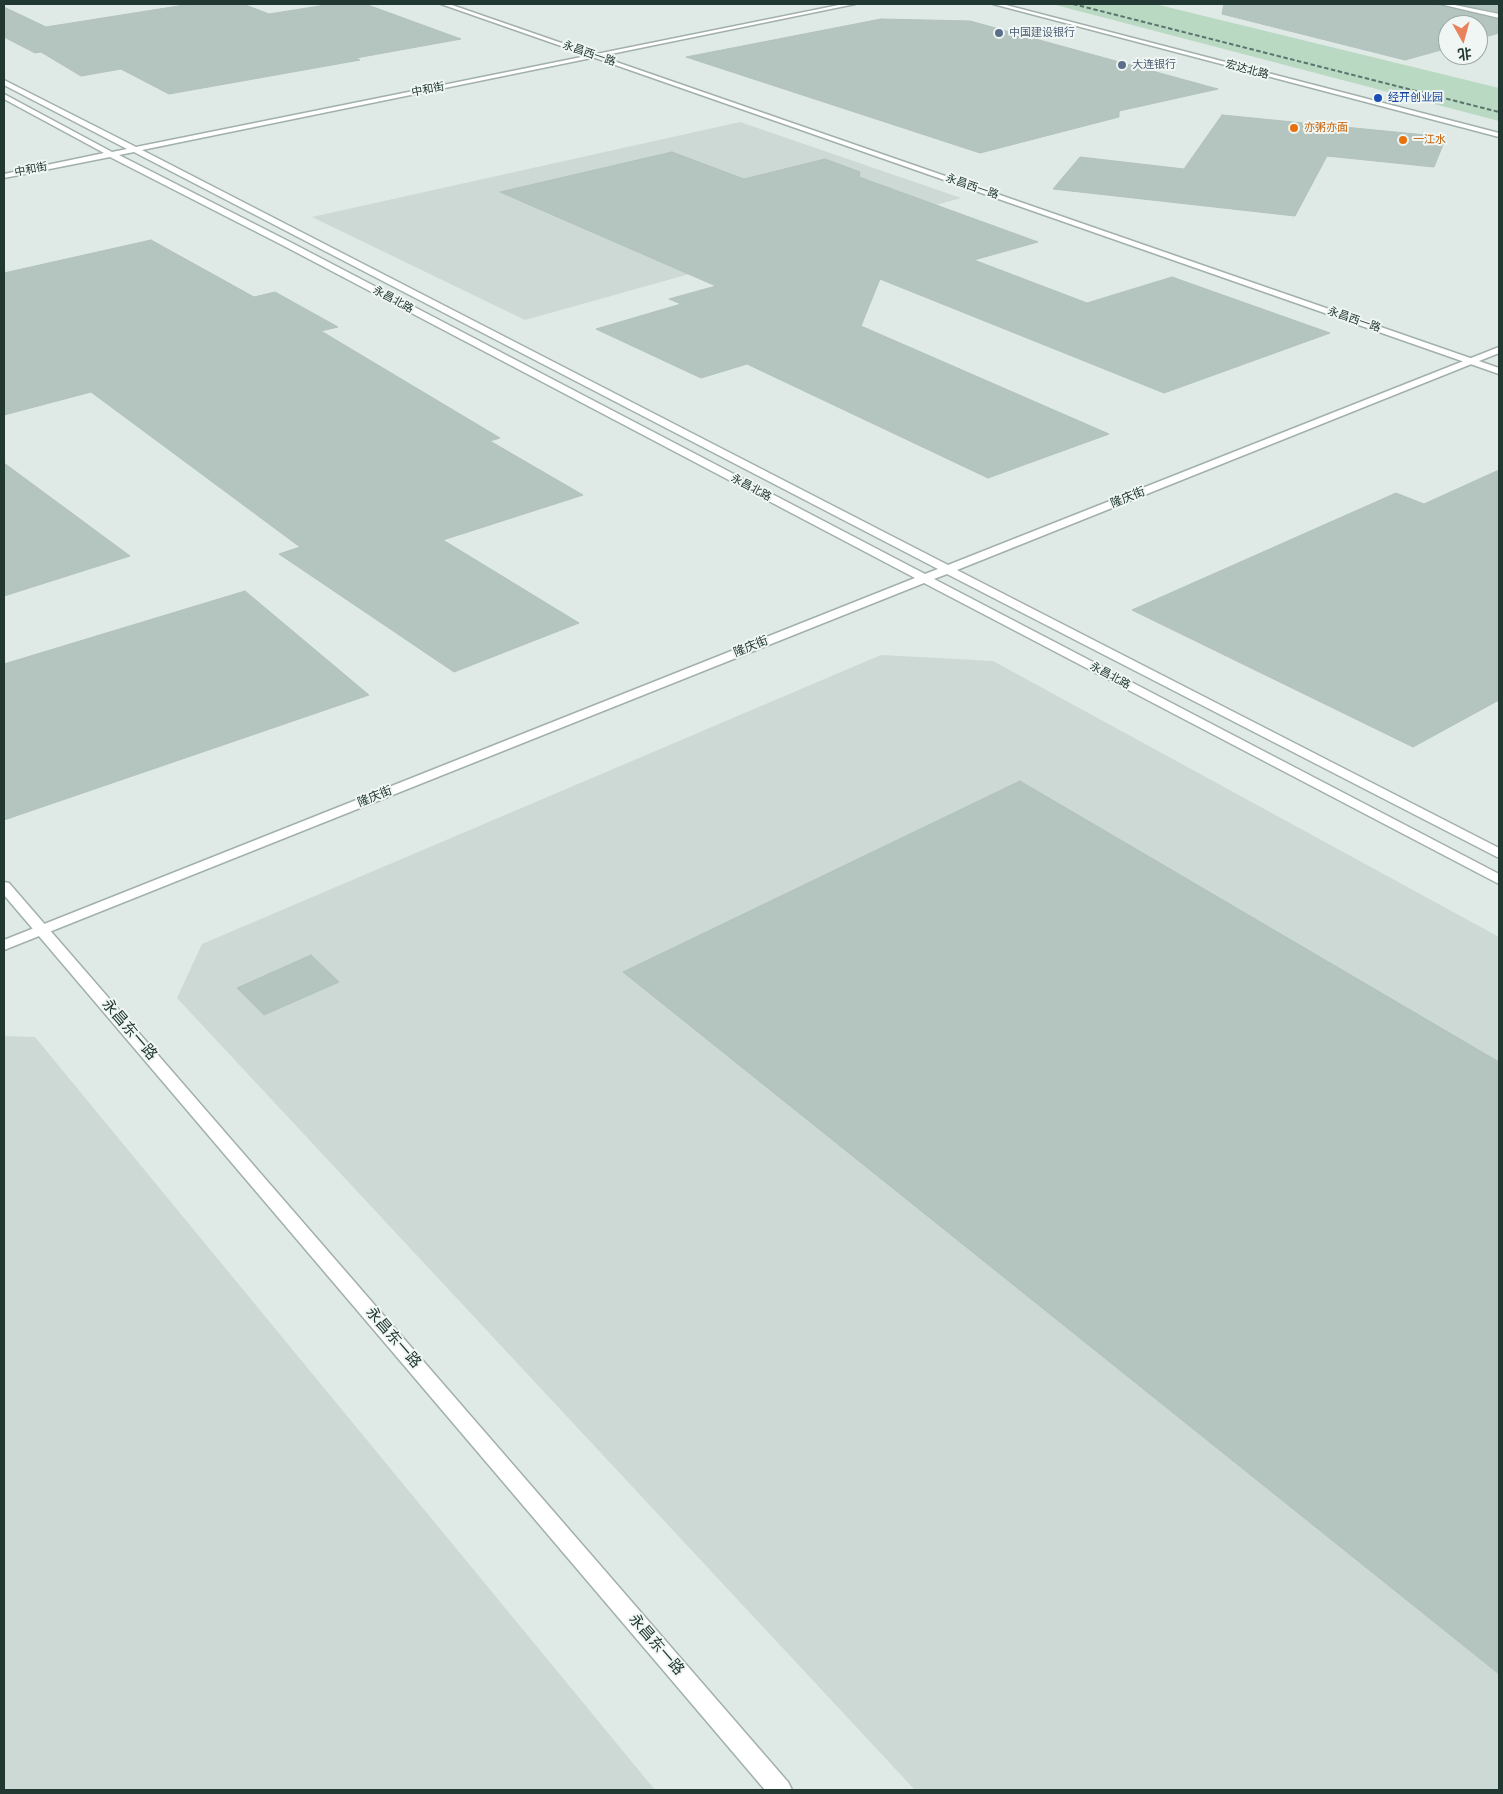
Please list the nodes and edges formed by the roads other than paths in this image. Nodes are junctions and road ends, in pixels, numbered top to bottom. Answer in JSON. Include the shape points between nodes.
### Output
{"nodes":[{"id":1,"x":444,"y":4,"type":"edge"},
{"id":2,"x":852,"y":4,"type":"edge"},
{"id":3,"x":996,"y":4,"type":"edge"},
{"id":4,"x":1443,"y":4,"type":"edge"},
{"id":5,"x":1499,"y":16,"type":"edge"},
{"id":6,"x":597,"y":56,"type":"junction"},
{"id":7,"x":4,"y":82,"type":"edge"},
{"id":8,"x":4,"y":96,"type":"edge"},
{"id":9,"x":1499,"y":135,"type":"edge"},
{"id":10,"x":135,"y":150,"type":"junction"},
{"id":11,"x":111,"y":154,"type":"junction"},
{"id":12,"x":4,"y":176,"type":"edge"},
{"id":13,"x":1499,"y":350,"type":"edge"},
{"id":14,"x":1472,"y":361,"type":"junction"},
{"id":15,"x":1499,"y":371,"type":"edge"},
{"id":16,"x":951,"y":570,"type":"junction"},
{"id":17,"x":924,"y":579,"type":"junction"},
{"id":18,"x":1499,"y":854,"type":"edge"},
{"id":19,"x":1499,"y":880,"type":"edge"},
{"id":20,"x":4,"y":886,"type":"edge"},
{"id":21,"x":43,"y":930,"type":"junction"},
{"id":22,"x":4,"y":945,"type":"edge"},
{"id":23,"x":780,"y":1790,"type":"edge"}],
"edges":[{"from":1,"to":6,"type":"street","name":"永昌西一路"},
{"from":2,"to":6,"type":"street","name":"中和街"},
{"from":3,"to":9,"type":"street","name":"宏达北路"},
{"from":4,"to":5,"type":"street"},
{"from":6,"to":10,"type":"street","name":"中和街"},
{"from":6,"to":14,"type":"street","name":"永昌西一路"},
{"from":7,"to":10,"type":"street","name":"永昌北路"},
{"from":8,"to":11,"type":"street","name":"永昌北路"},
{"from":10,"to":11,"type":"street","name":"中和街"},
{"from":10,"to":16,"type":"street","name":"永昌北路"},
{"from":11,"to":12,"type":"street","name":"中和街"},
{"from":11,"to":17,"type":"street","name":"永昌北路"},
{"from":13,"to":14,"type":"street","name":"隆庆街"},
{"from":14,"to":15,"type":"street","name":"永昌西一路"},
{"from":14,"to":16,"type":"street","name":"隆庆街"},
{"from":16,"to":17,"type":"street","name":"隆庆街"},
{"from":16,"to":18,"type":"street","name":"永昌北路"},
{"from":17,"to":19,"type":"street","name":"永昌北路"},
{"from":17,"to":21,"type":"street","name":"隆庆街"},
{"from":20,"to":21,"type":"street","name":"永昌东一路"},
{"from":21,"to":22,"type":"street","name":"隆庆街"},
{"from":21,"to":23,"type":"street","name":"永昌东一路"}]}
